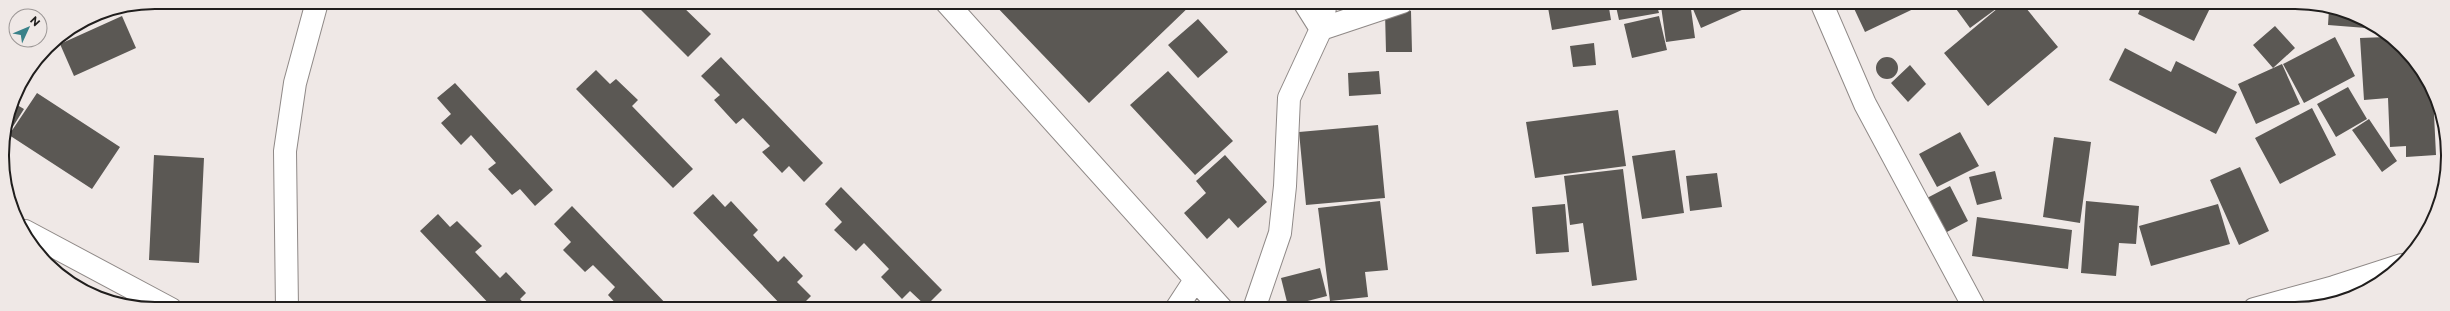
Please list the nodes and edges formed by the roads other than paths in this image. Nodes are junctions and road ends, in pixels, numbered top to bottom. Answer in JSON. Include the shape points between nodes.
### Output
{"nodes":[{"id":1,"x":315,"y":9,"type":"edge"},
{"id":2,"x":952,"y":9,"type":"edge"},
{"id":3,"x":1308,"y":9,"type":"edge"},
{"id":4,"x":1325,"y":9,"type":"edge"},
{"id":5,"x":1381,"y":9,"type":"edge"},
{"id":6,"x":1824,"y":9,"type":"edge"},
{"id":7,"x":1321,"y":29,"type":"junction"},
{"id":8,"x":33,"y":235,"type":"edge"},
{"id":9,"x":2378,"y":275,"type":"edge"},
{"id":10,"x":1195,"y":280,"type":"junction"},
{"id":11,"x":2339,"y":293,"type":"edge"},
{"id":12,"x":158,"y":302,"type":"edge"},
{"id":13,"x":287,"y":302,"type":"edge"},
{"id":14,"x":1181,"y":302,"type":"edge"},
{"id":15,"x":1215,"y":302,"type":"edge"},
{"id":16,"x":1256,"y":302,"type":"edge"},
{"id":17,"x":1971,"y":302,"type":"edge"},
{"id":18,"x":2291,"y":302,"type":"edge"}],
"edges":[{"from":1,"to":13,"type":"street","via":[[295,83],[285,151]]},
{"from":2,"to":10,"type":"street"},
{"from":3,"to":7,"type":"street"},
{"from":4,"to":7,"type":"street"},
{"from":5,"to":7,"type":"street"},
{"from":6,"to":17,"type":"street","via":[[1865,104]]},
{"from":7,"to":16,"type":"street","via":[[1289,98],[1280,233]]},
{"from":8,"to":12,"type":"street"},
{"from":9,"to":11,"type":"street"},
{"from":10,"to":14,"type":"street"},
{"from":10,"to":15,"type":"street"},
{"from":11,"to":18,"type":"street"}]}
